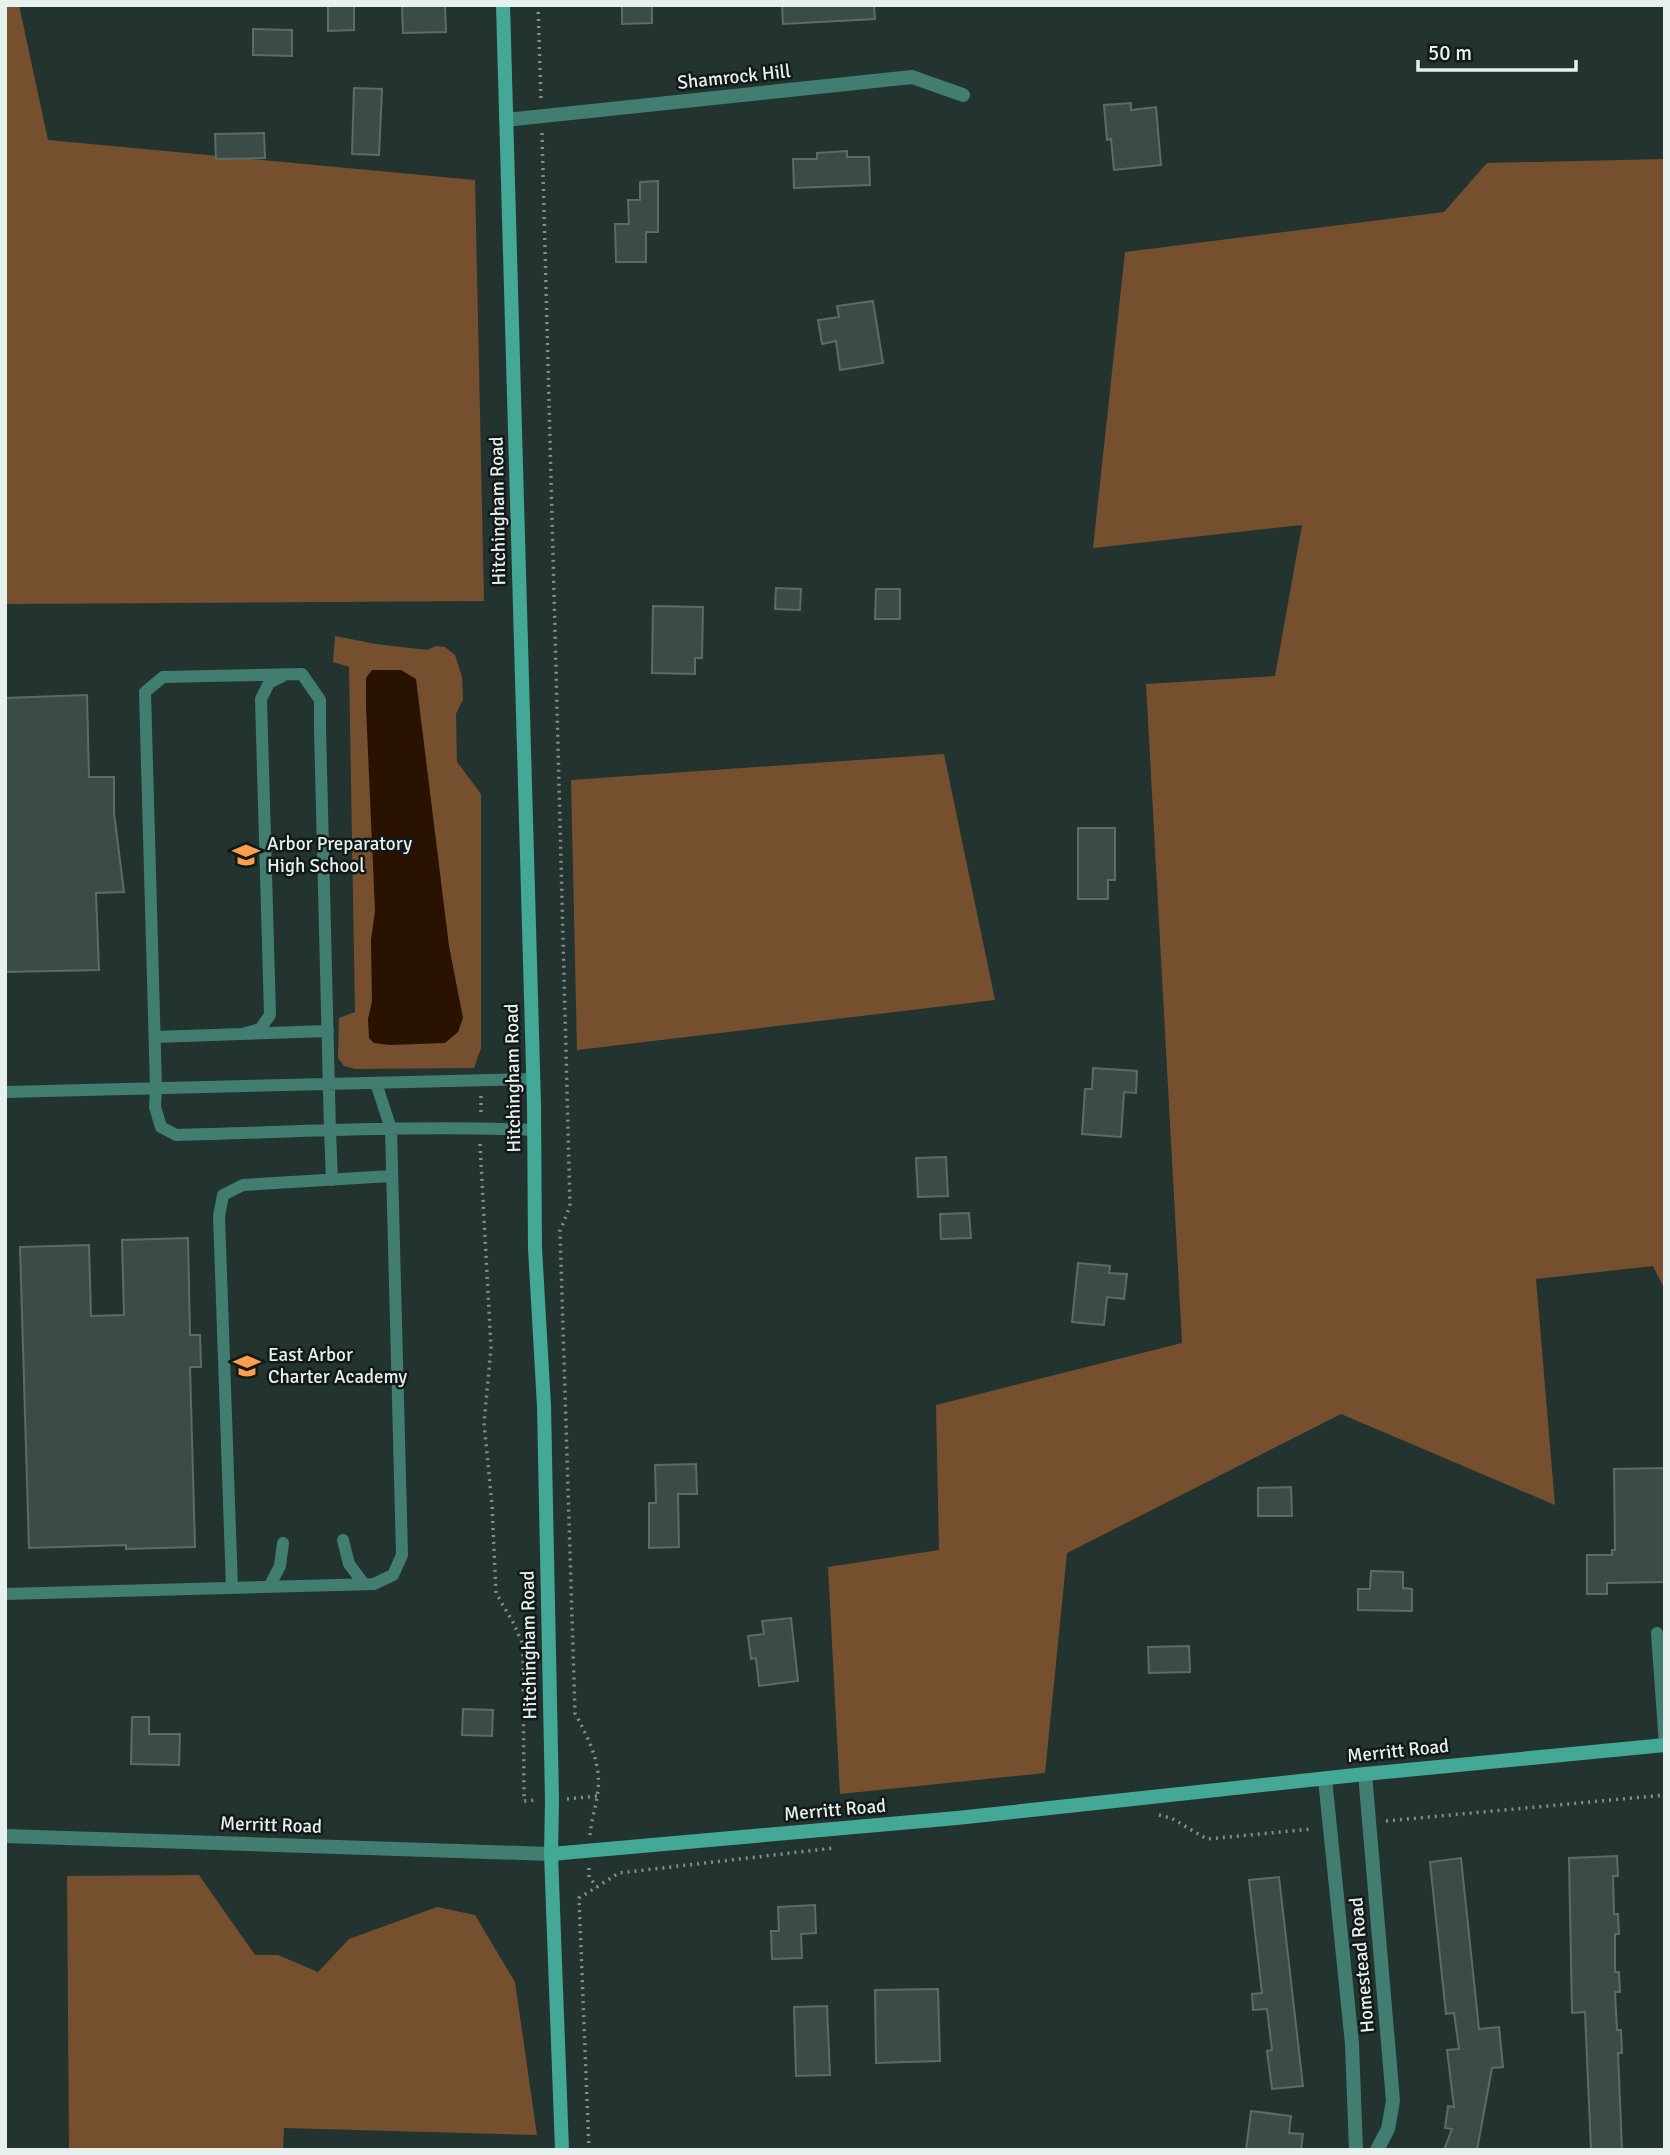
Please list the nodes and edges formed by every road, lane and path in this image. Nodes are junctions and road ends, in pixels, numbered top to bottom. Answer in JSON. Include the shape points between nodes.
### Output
{"nodes":[{"id":1,"x":503,"y":5,"type":"edge"},
{"id":2,"x":538,"y":5,"type":"edge"},
{"id":3,"x":963,"y":95,"type":"dead end"},
{"id":4,"x":541,"y":116,"type":"junction"},
{"id":5,"x":506,"y":120,"type":"junction"},
{"id":6,"x":287,"y":674,"type":"junction"},
{"id":7,"x":328,"y":1031,"type":"junction"},
{"id":8,"x":242,"y":1034,"type":"junction"},
{"id":9,"x":155,"y":1037,"type":"junction"},
{"id":10,"x":533,"y":1079,"type":"junction"},
{"id":11,"x":481,"y":1080,"type":"junction"},
{"id":12,"x":376,"y":1083,"type":"junction"},
{"id":13,"x":329,"y":1084,"type":"junction"},
{"id":14,"x":156,"y":1088,"type":"junction"},
{"id":15,"x":5,"y":1092,"type":"edge"},
{"id":16,"x":481,"y":1128,"type":"junction"},
{"id":17,"x":391,"y":1129,"type":"junction"},
{"id":18,"x":534,"y":1130,"type":"junction"},
{"id":19,"x":330,"y":1131,"type":"junction"},
{"id":20,"x":391,"y":1176,"type":"junction"},
{"id":21,"x":332,"y":1180,"type":"junction"},
{"id":22,"x":343,"y":1540,"type":"dead end"},
{"id":23,"x":283,"y":1543,"type":"dead end"},
{"id":24,"x":364,"y":1584,"type":"junction"},
{"id":25,"x":269,"y":1587,"type":"junction"},
{"id":26,"x":232,"y":1588,"type":"junction"},
{"id":27,"x":5,"y":1594,"type":"edge"},
{"id":28,"x":1657,"y":1633,"type":"dead end"},
{"id":29,"x":1665,"y":1745,"type":"edge"},
{"id":30,"x":1365,"y":1774,"type":"junction"},
{"id":31,"x":1325,"y":1779,"type":"junction"},
{"id":32,"x":1665,"y":1795,"type":"edge"},
{"id":33,"x":597,"y":1796,"type":"junction"},
{"id":34,"x":552,"y":1800,"type":"junction"},
{"id":35,"x":1157,"y":1814,"type":"dead end"},
{"id":36,"x":1381,"y":1822,"type":"dead end"},
{"id":37,"x":1316,"y":1829,"type":"dead end"},
{"id":38,"x":5,"y":1836,"type":"edge"},
{"id":39,"x":846,"y":1847,"type":"dead end"},
{"id":40,"x":589,"y":1851,"type":"junction"},
{"id":41,"x":551,"y":1854,"type":"junction"},
{"id":42,"x":597,"y":1887,"type":"junction"},
{"id":43,"x":562,"y":2150,"type":"edge"},
{"id":44,"x":589,"y":2150,"type":"edge"},
{"id":45,"x":1356,"y":2150,"type":"edge"},
{"id":46,"x":1377,"y":2150,"type":"edge"}],
"edges":[{"from":1,"to":5,"type":"street","name":"Hitchingham Road"},
{"from":2,"to":4,"type":"path"},
{"from":3,"to":4,"type":"street","name":"Shamrock Hill","via":[[912,78]]},
{"from":4,"to":5,"type":"street","name":"Shamrock Hill"},
{"from":4,"to":33,"type":"path","via":[[570,1206],[560,1231],[571,1605],[575,1713],[595,1753]]},
{"from":5,"to":10,"type":"street","name":"Hitchingham Road"},
{"from":6,"to":7,"type":"lane","via":[[302,674],[320,700]]},
{"from":6,"to":8,"type":"lane","via":[[269,683],[261,699],[270,1015],[260,1029]]},
{"from":6,"to":9,"type":"lane","via":[[163,677],[145,692]]},
{"from":7,"to":8,"type":"lane"},
{"from":7,"to":13,"type":"lane"},
{"from":8,"to":9,"type":"lane"},
{"from":9,"to":14,"type":"lane"},
{"from":10,"to":11,"type":"lane"},
{"from":10,"to":18,"type":"street","name":"Hitchingham Road"},
{"from":11,"to":12,"type":"lane"},
{"from":11,"to":16,"type":"path"},
{"from":12,"to":13,"type":"lane"},
{"from":12,"to":17,"type":"lane"},
{"from":13,"to":14,"type":"lane"},
{"from":13,"to":19,"type":"lane"},
{"from":14,"to":15,"type":"lane"},
{"from":14,"to":19,"type":"lane","via":[[155,1108],[161,1127],[176,1135]]},
{"from":16,"to":17,"type":"lane"},
{"from":16,"to":18,"type":"lane"},
{"from":16,"to":34,"type":"path","via":[[491,1348],[484,1423],[496,1593],[523,1645],[524,1801]]},
{"from":17,"to":19,"type":"lane"},
{"from":17,"to":20,"type":"lane"},
{"from":18,"to":34,"type":"street","name":"Hitchingham Road"},
{"from":19,"to":21,"type":"lane"},
{"from":20,"to":21,"type":"lane"},
{"from":20,"to":24,"type":"lane","via":[[402,1555],[393,1575]]},
{"from":21,"to":26,"type":"lane","via":[[243,1185],[223,1195],[219,1216]]},
{"from":22,"to":24,"type":"lane","via":[[349,1564]]},
{"from":23,"to":25,"type":"lane","via":[[281,1566]]},
{"from":24,"to":25,"type":"lane"},
{"from":25,"to":26,"type":"lane"},
{"from":26,"to":27,"type":"lane"},
{"from":28,"to":29,"type":"lane"},
{"from":29,"to":30,"type":"street","name":"Merritt Road"},
{"from":30,"to":31,"type":"street","name":"Merritt Road"},
{"from":30,"to":46,"type":"street","name":"Homestead Road","via":[[1393,2101],[1388,2129]]},
{"from":31,"to":40,"type":"street","name":"Merritt Road"},
{"from":31,"to":45,"type":"street","name":"Homestead Road","via":[[1352,2044]]},
{"from":32,"to":36,"type":"path"},
{"from":33,"to":34,"type":"path"},
{"from":33,"to":40,"type":"path"},
{"from":34,"to":41,"type":"street","name":"Hitchingham Road"},
{"from":35,"to":37,"type":"path","via":[[1207,1839]]},
{"from":38,"to":41,"type":"street","name":"Merritt Road"},
{"from":39,"to":42,"type":"path","via":[[619,1873]]},
{"from":40,"to":41,"type":"street","name":"Merritt Road"},
{"from":40,"to":42,"type":"path","via":[[589,1877]]},
{"from":41,"to":43,"type":"street","name":"Hitchingham Road"},
{"from":42,"to":44,"type":"path","via":[[579,1898]]}]}
